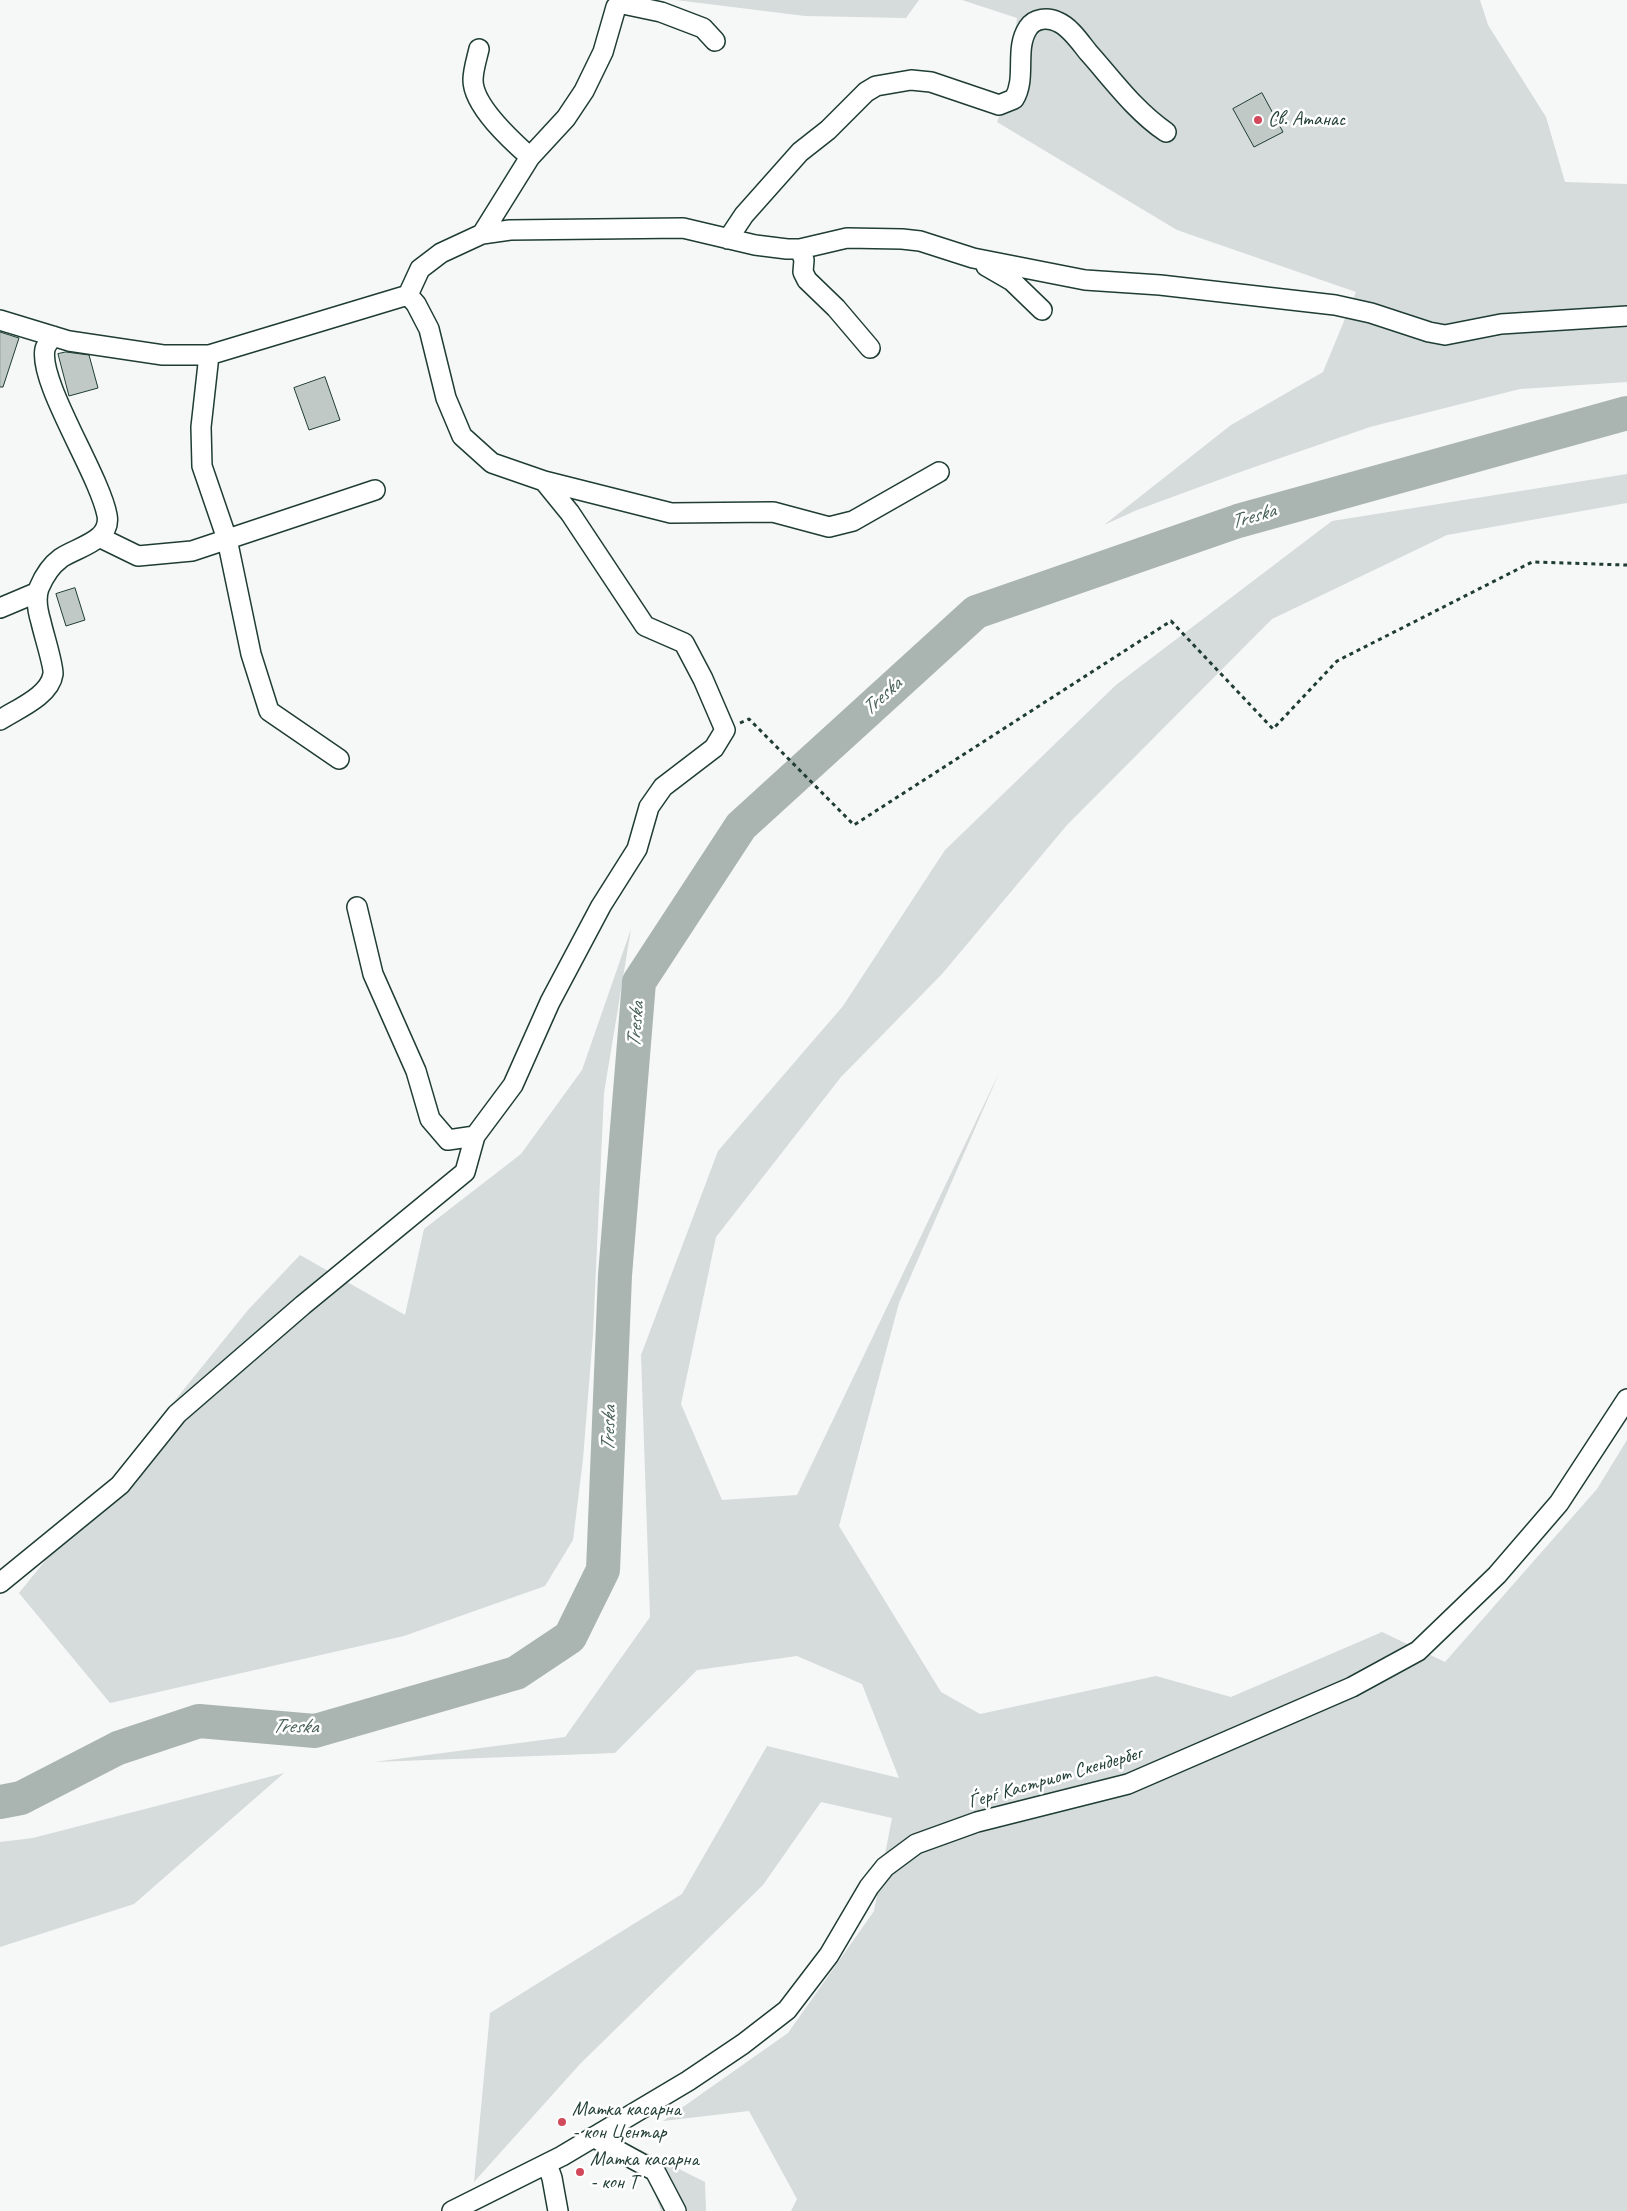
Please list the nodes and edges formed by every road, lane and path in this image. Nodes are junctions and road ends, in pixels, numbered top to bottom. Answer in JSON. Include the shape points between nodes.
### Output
{"nodes":[{"id":1,"x":715,"y":41,"type":"dead end"},
{"id":2,"x":479,"y":49,"type":"dead end"},
{"id":3,"x":1166,"y":132,"type":"dead end"},
{"id":4,"x":530,"y":157,"type":"junction"},
{"id":5,"x":482,"y":234,"type":"junction"},
{"id":6,"x":728,"y":239,"type":"junction"},
{"id":7,"x":800,"y":249,"type":"junction"},
{"id":8,"x":973,"y":258,"type":"junction"},
{"id":9,"x":408,"y":295,"type":"junction"},
{"id":10,"x":1042,"y":310,"type":"dead end"},
{"id":11,"x":1627,"y":316,"type":"edge"},
{"id":12,"x":0,"y":320,"type":"edge"},
{"id":13,"x":53,"y":336,"type":"junction"},
{"id":14,"x":870,"y":348,"type":"dead end"},
{"id":15,"x":209,"y":355,"type":"junction"},
{"id":16,"x":939,"y":472,"type":"dead end"},
{"id":17,"x":544,"y":481,"type":"junction"},
{"id":18,"x":375,"y":490,"type":"dead end"},
{"id":19,"x":99,"y":538,"type":"junction"},
{"id":20,"x":227,"y":539,"type":"junction"},
{"id":21,"x":1627,"y":565,"type":"edge"},
{"id":22,"x":38,"y":592,"type":"junction"},
{"id":23,"x":0,"y":596,"type":"edge"},
{"id":24,"x":0,"y":608,"type":"edge"},
{"id":25,"x":0,"y":720,"type":"edge"},
{"id":26,"x":752,"y":722,"type":"dead end"},
{"id":27,"x":339,"y":759,"type":"dead end"},
{"id":28,"x":357,"y":907,"type":"dead end"},
{"id":29,"x":474,"y":1136,"type":"junction"},
{"id":30,"x":1627,"y":1399,"type":"edge"},
{"id":31,"x":0,"y":1584,"type":"edge"},
{"id":32,"x":593,"y":2137,"type":"junction"},
{"id":33,"x":547,"y":2164,"type":"junction"},
{"id":34,"x":452,"y":2211,"type":"edge"},
{"id":35,"x":558,"y":2211,"type":"edge"},
{"id":36,"x":676,"y":2211,"type":"edge"}],
"edges":[{"from":1,"to":4,"type":"street","via":[[703,28],[661,12],[623,4],[616,7],[603,52],[584,92],[566,118]]},
{"from":2,"to":4,"type":"street","via":[[473,80],[476,94],[508,138]]},
{"from":3,"to":6,"type":"street","via":[[1145,118],[1060,22],[1046,18],[1028,27],[1022,40],[1020,80],[1014,99],[998,105],[931,82],[911,80],[876,86],[800,152]]},
{"from":4,"to":5,"type":"street"},
{"from":5,"to":6,"type":"street","via":[[510,230],[683,228]]},
{"from":5,"to":9,"type":"street","via":[[441,253],[420,269]]},
{"from":6,"to":7,"type":"street","via":[[777,249]]},
{"from":7,"to":8,"type":"street","via":[[847,238],[902,239]]},
{"from":7,"to":14,"type":"street","via":[[807,280]]},
{"from":8,"to":10,"type":"street","via":[[1012,281]]},
{"from":8,"to":11,"type":"street","via":[[1085,280],[1308,301],[1355,309],[1445,334],[1501,324]]},
{"from":9,"to":15,"type":"street"},
{"from":9,"to":17,"type":"street","via":[[429,328],[446,398],[462,436],[492,463]]},
{"from":12,"to":13,"type":"street"},
{"from":13,"to":15,"type":"street","via":[[163,355]]},
{"from":13,"to":19,"type":"street","via":[[45,348],[46,366],[108,516],[108,525]]},
{"from":15,"to":20,"type":"street","via":[[201,427],[202,466]]},
{"from":16,"to":17,"type":"street","via":[[853,521],[829,528],[773,512],[671,513]]},
{"from":17,"to":29,"type":"street","via":[[645,626],[684,643],[725,730],[714,748],[663,787],[649,806],[637,849],[601,906],[550,1002],[513,1085]]},
{"from":18,"to":20,"type":"street"},
{"from":19,"to":20,"type":"street","via":[[138,556],[192,551]]},
{"from":19,"to":22,"type":"street","via":[[60,558],[45,574]]},
{"from":20,"to":27,"type":"street","via":[[251,654],[269,711]]},
{"from":21,"to":26,"type":"path","via":[[1532,562],[1337,661],[1273,729],[1171,621],[854,825]]},
{"from":22,"to":23,"type":"street"},
{"from":22,"to":24,"type":"street"},
{"from":22,"to":25,"type":"street","via":[[38,610],[53,673],[47,688]]},
{"from":28,"to":29,"type":"street","via":[[373,974],[416,1071],[430,1119],[448,1140]]},
{"from":29,"to":31,"type":"street","via":[[465,1172],[303,1305],[178,1414],[120,1485]]},
{"from":30,"to":32,"type":"street","name":"Ѓерѓ Кастриот Скендербег","via":[[1559,1503],[1497,1576],[1418,1651],[1352,1687],[1128,1784],[977,1822],[916,1844],[885,1867],[868,1887],[829,1955],[787,2010],[704,2070]]},
{"from":32,"to":33,"type":"street","name":"Ѓерѓ Кастриот Скендербег"},
{"from":32,"to":36,"type":"street","via":[[655,2171]]},
{"from":33,"to":34,"type":"street","name":"Ѓерѓ Кастриот Скендербег"},
{"from":33,"to":35,"type":"street"}]}
